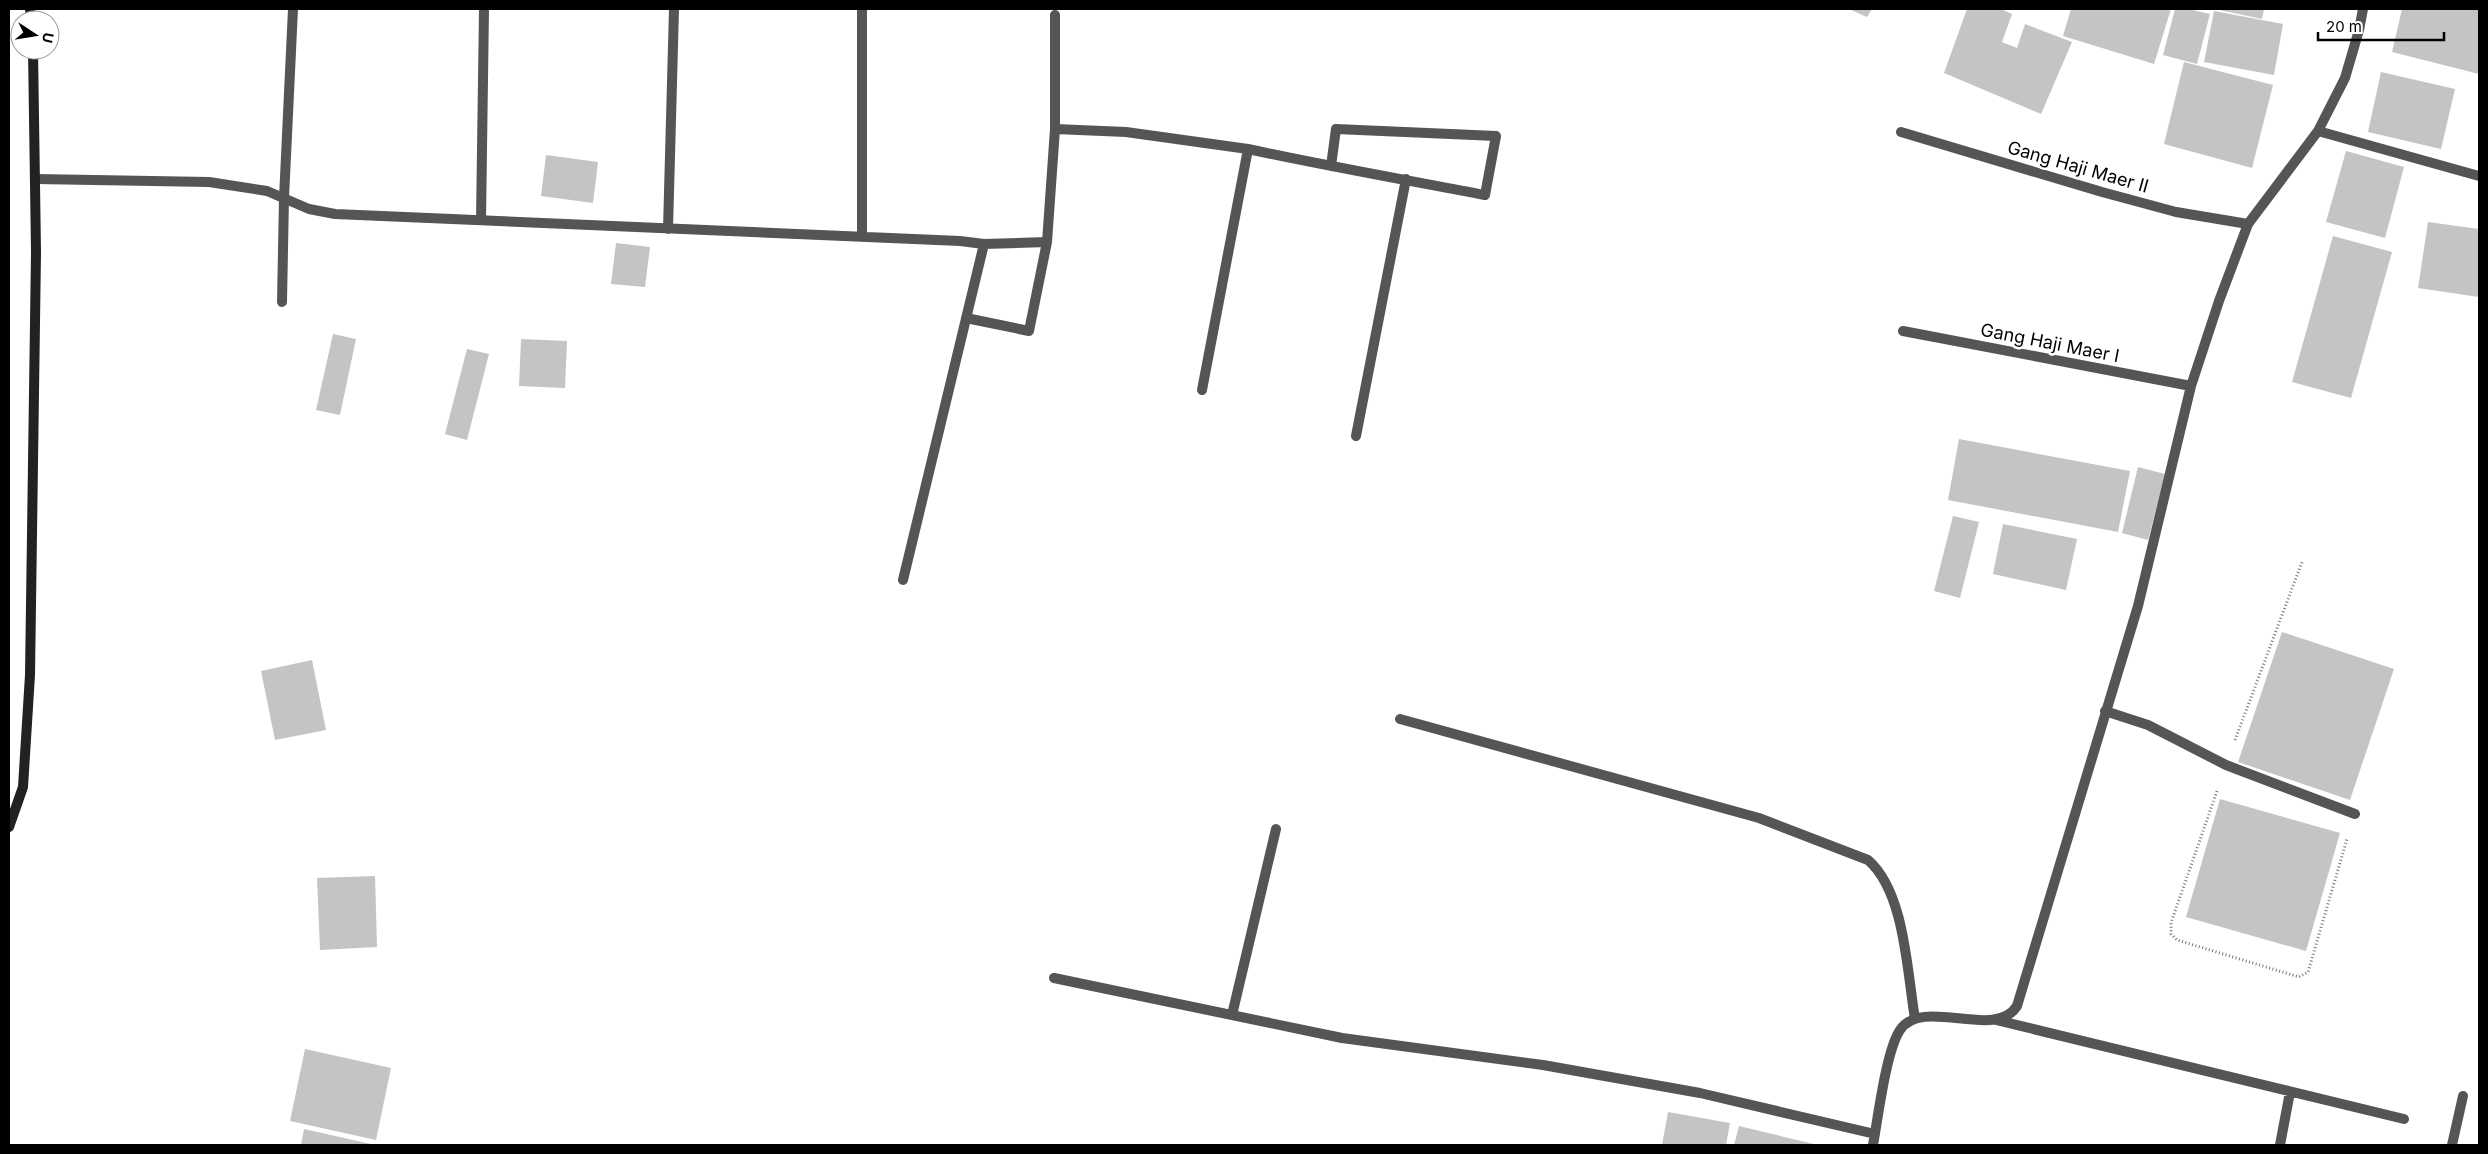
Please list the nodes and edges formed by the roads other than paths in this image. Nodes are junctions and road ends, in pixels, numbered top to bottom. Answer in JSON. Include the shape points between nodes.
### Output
{"nodes":[{"id":1,"x":293,"y":9,"type":"edge"},
{"id":2,"x":484,"y":9,"type":"edge"},
{"id":3,"x":674,"y":9,"type":"edge"},
{"id":4,"x":862,"y":9,"type":"edge"},
{"id":5,"x":2362,"y":9,"type":"edge"},
{"id":6,"x":1055,"y":15,"type":"dead end"},
{"id":7,"x":33,"y":60,"type":"edge"},
{"id":8,"x":1055,"y":129,"type":"junction"},
{"id":9,"x":2318,"y":131,"type":"junction"},
{"id":10,"x":1901,"y":132,"type":"dead end"},
{"id":11,"x":1248,"y":150,"type":"junction"},
{"id":12,"x":1332,"y":166,"type":"junction"},
{"id":13,"x":2479,"y":176,"type":"edge"},
{"id":14,"x":36,"y":179,"type":"junction"},
{"id":15,"x":1406,"y":180,"type":"junction"},
{"id":16,"x":284,"y":198,"type":"junction"},
{"id":17,"x":481,"y":220,"type":"junction"},
{"id":18,"x":2248,"y":224,"type":"junction"},
{"id":19,"x":668,"y":228,"type":"junction"},
{"id":20,"x":862,"y":237,"type":"junction"},
{"id":21,"x":1047,"y":242,"type":"junction"},
{"id":22,"x":984,"y":244,"type":"junction"},
{"id":23,"x":282,"y":302,"type":"dead end"},
{"id":24,"x":966,"y":318,"type":"junction"},
{"id":25,"x":1903,"y":331,"type":"dead end"},
{"id":26,"x":2191,"y":386,"type":"junction"},
{"id":27,"x":1202,"y":390,"type":"dead end"},
{"id":28,"x":1356,"y":436,"type":"dead end"},
{"id":29,"x":903,"y":580,"type":"dead end"},
{"id":30,"x":2105,"y":711,"type":"junction"},
{"id":31,"x":1400,"y":719,"type":"dead end"},
{"id":32,"x":2355,"y":814,"type":"road end"},
{"id":33,"x":9,"y":826,"type":"edge"},
{"id":34,"x":1276,"y":829,"type":"dead end"},
{"id":35,"x":1054,"y":978,"type":"dead end"},
{"id":36,"x":1232,"y":1016,"type":"junction"},
{"id":37,"x":1915,"y":1019,"type":"junction"},
{"id":38,"x":1992,"y":1019,"type":"junction"},
{"id":39,"x":2290,"y":1092,"type":"junction"},
{"id":40,"x":2463,"y":1096,"type":"dead end"},
{"id":41,"x":2404,"y":1119,"type":"dead end"},
{"id":42,"x":1875,"y":1134,"type":"junction"},
{"id":43,"x":1873,"y":1145,"type":"edge"},
{"id":44,"x":2280,"y":1145,"type":"edge"},
{"id":45,"x":2452,"y":1145,"type":"edge"}],
"edges":[{"from":1,"to":16,"type":"street"},
{"from":2,"to":17,"type":"street"},
{"from":3,"to":19,"type":"street"},
{"from":4,"to":20,"type":"street"},
{"from":5,"to":9,"type":"street","via":[[2345,78]]},
{"from":6,"to":8,"type":"street"},
{"from":7,"to":14,"type":"main road"},
{"from":8,"to":11,"type":"street","via":[[1126,132]]},
{"from":8,"to":21,"type":"street"},
{"from":9,"to":13,"type":"street"},
{"from":9,"to":18,"type":"street"},
{"from":10,"to":18,"type":"street","name":"Gang Haji Maer II","via":[[2176,212]]},
{"from":11,"to":12,"type":"street"},
{"from":11,"to":27,"type":"street"},
{"from":12,"to":15,"type":"street"},
{"from":12,"to":15,"type":"street","via":[[1336,129],[1496,136],[1485,195]]},
{"from":14,"to":16,"type":"street","via":[[209,182],[267,190]]},
{"from":14,"to":33,"type":"main road","via":[[30,675],[23,787]]},
{"from":15,"to":28,"type":"street"},
{"from":16,"to":17,"type":"street","via":[[309,209],[335,214]]},
{"from":16,"to":23,"type":"street"},
{"from":17,"to":19,"type":"street"},
{"from":18,"to":26,"type":"street"},
{"from":19,"to":20,"type":"street"},
{"from":20,"to":22,"type":"street"},
{"from":21,"to":22,"type":"street"},
{"from":21,"to":24,"type":"street","via":[[1029,331]]},
{"from":22,"to":24,"type":"street"},
{"from":24,"to":29,"type":"street"},
{"from":25,"to":26,"type":"street","name":"Gang Haji Maer I"},
{"from":26,"to":30,"type":"street","via":[[2138,606]]},
{"from":30,"to":32,"type":"street","via":[[2148,725],[2226,765]]},
{"from":30,"to":38,"type":"street","via":[[2018,1006],[2002,1019]]},
{"from":31,"to":37,"type":"street","via":[[1760,818],[1868,860],[1891,892],[1898,914]]},
{"from":34,"to":36,"type":"street"},
{"from":35,"to":36,"type":"street"},
{"from":36,"to":42,"type":"street","via":[[1342,1038],[1543,1065],[1700,1093]]},
{"from":37,"to":38,"type":"street"},
{"from":37,"to":42,"type":"street","via":[[1905,1023],[1892,1047]]},
{"from":38,"to":39,"type":"street"},
{"from":39,"to":41,"type":"street"},
{"from":39,"to":44,"type":"street"},
{"from":40,"to":45,"type":"street"},
{"from":42,"to":43,"type":"street"}]}
